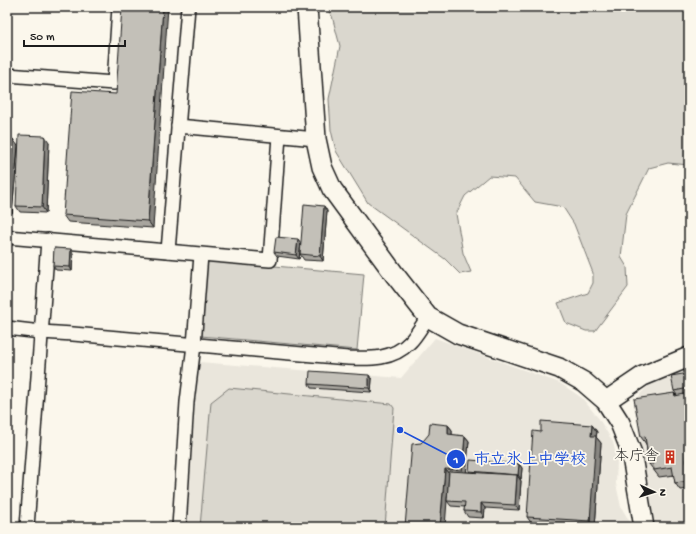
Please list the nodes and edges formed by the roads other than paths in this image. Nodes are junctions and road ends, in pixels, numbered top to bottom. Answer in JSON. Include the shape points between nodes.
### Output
{"nodes":[{"id":1,"x":119,"y":7,"type":"edge"},
{"id":2,"x":188,"y":7,"type":"edge"},
{"id":3,"x":307,"y":7,"type":"edge"},
{"id":4,"x":7,"y":75,"type":"edge"},
{"id":5,"x":178,"y":126,"type":"junction"},
{"id":6,"x":279,"y":136,"type":"junction"},
{"id":7,"x":316,"y":139,"type":"junction"},
{"id":8,"x":7,"y":237,"type":"edge"},
{"id":9,"x":48,"y":240,"type":"junction"},
{"id":10,"x":168,"y":251,"type":"junction"},
{"id":11,"x":201,"y":254,"type":"junction"},
{"id":12,"x":428,"y":317,"type":"junction"},
{"id":13,"x":7,"y":328,"type":"edge"},
{"id":14,"x":41,"y":332,"type":"junction"},
{"id":15,"x":194,"y":345,"type":"junction"},
{"id":16,"x":689,"y":357,"type":"edge"},
{"id":17,"x":606,"y":401,"type":"junction"},
{"id":18,"x":27,"y":527,"type":"edge"},
{"id":19,"x":179,"y":527,"type":"edge"},
{"id":20,"x":644,"y":527,"type":"edge"}],
"edges":[{"from":1,"to":4,"type":"street","via":[[114,84]]},
{"from":2,"to":5,"type":"street"},
{"from":3,"to":7,"type":"street"},
{"from":5,"to":6,"type":"street"},
{"from":5,"to":10,"type":"street"},
{"from":6,"to":7,"type":"street"},
{"from":6,"to":11,"type":"street","via":[[270,260]]},
{"from":7,"to":12,"type":"street","via":[[322,167],[332,189]]},
{"from":8,"to":9,"type":"street"},
{"from":9,"to":10,"type":"street"},
{"from":9,"to":14,"type":"street"},
{"from":10,"to":11,"type":"street"},
{"from":11,"to":15,"type":"street"},
{"from":12,"to":15,"type":"street","via":[[410,343],[392,355],[372,359]]},
{"from":12,"to":17,"type":"street","via":[[458,334],[559,368],[584,382]]},
{"from":13,"to":14,"type":"street"},
{"from":14,"to":15,"type":"street"},
{"from":14,"to":18,"type":"street"},
{"from":15,"to":19,"type":"street","via":[[187,402]]},
{"from":16,"to":17,"type":"street","via":[[643,376]]},
{"from":17,"to":20,"type":"street","via":[[620,423],[631,451]]}]}
